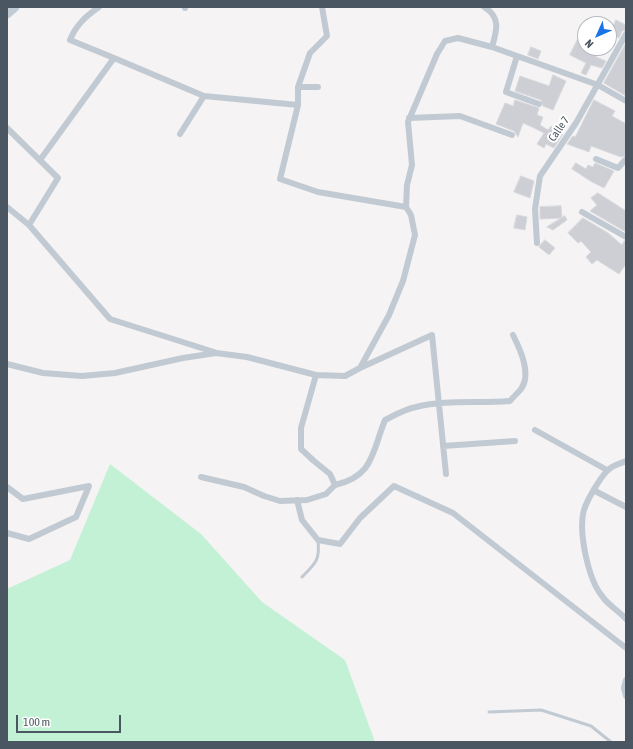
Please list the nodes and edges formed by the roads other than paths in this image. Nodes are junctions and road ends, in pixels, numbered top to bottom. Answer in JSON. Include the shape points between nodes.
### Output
{"nodes":[{"id":1,"x":15,"y":7,"type":"edge"},
{"id":2,"x":99,"y":7,"type":"edge"},
{"id":3,"x":322,"y":7,"type":"edge"},
{"id":4,"x":484,"y":7,"type":"edge"},
{"id":5,"x":7,"y":14,"type":"edge"},
{"id":6,"x":626,"y":34,"type":"edge"},
{"id":7,"x":492,"y":47,"type":"junction"},
{"id":8,"x":518,"y":56,"type":"junction"},
{"id":9,"x":114,"y":58,"type":"junction"},
{"id":10,"x":598,"y":85,"type":"junction"},
{"id":11,"x":298,"y":87,"type":"junction"},
{"id":12,"x":318,"y":87,"type":"dead end"},
{"id":13,"x":204,"y":96,"type":"junction"},
{"id":14,"x":626,"y":101,"type":"edge"},
{"id":15,"x":539,"y":104,"type":"dead end"},
{"id":16,"x":298,"y":105,"type":"junction"},
{"id":17,"x":409,"y":118,"type":"junction"},
{"id":18,"x":7,"y":128,"type":"edge"},
{"id":19,"x":180,"y":134,"type":"dead end"},
{"id":20,"x":512,"y":135,"type":"dead end"},
{"id":21,"x":596,"y":159,"type":"dead end"},
{"id":22,"x":626,"y":159,"type":"edge"},
{"id":23,"x":40,"y":160,"type":"junction"},
{"id":24,"x":7,"y":207,"type":"edge"},
{"id":25,"x":406,"y":207,"type":"junction"},
{"id":26,"x":582,"y":212,"type":"dead end"},
{"id":27,"x":29,"y":225,"type":"junction"},
{"id":28,"x":626,"y":237,"type":"edge"},
{"id":29,"x":537,"y":243,"type":"dead end"},
{"id":30,"x":513,"y":335,"type":"dead end"},
{"id":31,"x":216,"y":353,"type":"junction"},
{"id":32,"x":7,"y":364,"type":"edge"},
{"id":33,"x":360,"y":368,"type":"junction"},
{"id":34,"x":316,"y":375,"type":"junction"},
{"id":35,"x":439,"y":404,"type":"junction"},
{"id":36,"x":535,"y":430,"type":"dead end"},
{"id":37,"x":515,"y":441,"type":"dead end"},
{"id":38,"x":443,"y":446,"type":"junction"},
{"id":39,"x":626,"y":461,"type":"edge"},
{"id":40,"x":607,"y":470,"type":"junction"},
{"id":41,"x":446,"y":474,"type":"dead end"},
{"id":42,"x":201,"y":477,"type":"dead end"},
{"id":43,"x":335,"y":485,"type":"junction"},
{"id":44,"x":7,"y":487,"type":"edge"},
{"id":45,"x":595,"y":491,"type":"junction"},
{"id":46,"x":297,"y":500,"type":"junction"},
{"id":47,"x":626,"y":507,"type":"edge"},
{"id":48,"x":7,"y":533,"type":"edge"},
{"id":49,"x":318,"y":540,"type":"junction"},
{"id":50,"x":302,"y":576,"type":"dead end"},
{"id":51,"x":626,"y":619,"type":"edge"},
{"id":52,"x":626,"y":648,"type":"edge"},
{"id":53,"x":626,"y":680,"type":"edge"},
{"id":54,"x":626,"y":696,"type":"edge"},
{"id":55,"x":489,"y":712,"type":"dead end"},
{"id":56,"x":611,"y":742,"type":"edge"}],
"edges":[{"from":1,"to":5,"type":"main road"},
{"from":2,"to":9,"type":"street","via":[[85,17],[74,30],[70,40]]},
{"from":3,"to":11,"type":"street","via":[[327,36],[310,53]]},
{"from":4,"to":7,"type":"street","via":[[493,14],[497,24]]},
{"from":6,"to":10,"type":"street","name":"Calle 7"},
{"from":7,"to":8,"type":"street"},
{"from":7,"to":17,"type":"street","via":[[458,38],[445,41]]},
{"from":8,"to":10,"type":"street"},
{"from":8,"to":15,"type":"street","via":[[506,92]]},
{"from":9,"to":13,"type":"street"},
{"from":9,"to":23,"type":"street"},
{"from":10,"to":14,"type":"street"},
{"from":10,"to":29,"type":"street","name":"Calle 7","via":[[540,176],[536,209]]},
{"from":11,"to":12,"type":"street"},
{"from":11,"to":16,"type":"street"},
{"from":13,"to":16,"type":"street"},
{"from":13,"to":19,"type":"street"},
{"from":16,"to":25,"type":"street","via":[[280,179],[318,192]]},
{"from":17,"to":20,"type":"street","via":[[460,116]]},
{"from":17,"to":25,"type":"street","via":[[412,165],[407,185]]},
{"from":18,"to":23,"type":"street"},
{"from":21,"to":22,"type":"street","via":[[618,168]]},
{"from":23,"to":27,"type":"street","via":[[58,178]]},
{"from":24,"to":27,"type":"street"},
{"from":25,"to":33,"type":"street","via":[[411,215],[415,235],[403,281],[389,315]]},
{"from":26,"to":28,"type":"street"},
{"from":27,"to":31,"type":"street","via":[[110,319]]},
{"from":30,"to":35,"type":"street","via":[[521,350],[526,369],[522,388],[510,401]]},
{"from":31,"to":32,"type":"street","via":[[115,373],[82,376],[43,373]]},
{"from":31,"to":34,"type":"street","via":[[247,357]]},
{"from":33,"to":34,"type":"street","via":[[345,376]]},
{"from":33,"to":35,"type":"street","via":[[432,335]]},
{"from":34,"to":43,"type":"street","via":[[301,428],[301,449],[330,474]]},
{"from":35,"to":38,"type":"street"},
{"from":35,"to":43,"type":"street","via":[[416,407],[385,420],[373,458],[364,472]]},
{"from":36,"to":40,"type":"street"},
{"from":37,"to":38,"type":"street"},
{"from":38,"to":41,"type":"street"},
{"from":39,"to":40,"type":"street"},
{"from":40,"to":45,"type":"street"},
{"from":42,"to":46,"type":"street","via":[[244,487],[280,501]]},
{"from":43,"to":46,"type":"street","via":[[326,494],[307,500]]},
{"from":44,"to":48,"type":"street","via":[[23,499],[89,486],[76,517],[29,539]]},
{"from":45,"to":47,"type":"street"},
{"from":45,"to":51,"type":"street","via":[[584,511],[582,532],[586,557],[601,596]]},
{"from":46,"to":49,"type":"street","via":[[302,520]]},
{"from":49,"to":50,"type":"lane","via":[[317,562]]},
{"from":49,"to":52,"type":"street","via":[[340,544],[360,518],[394,486],[453,513]]},
{"from":53,"to":54,"type":"street"},
{"from":55,"to":56,"type":"lane","via":[[541,710],[591,726]]}]}
